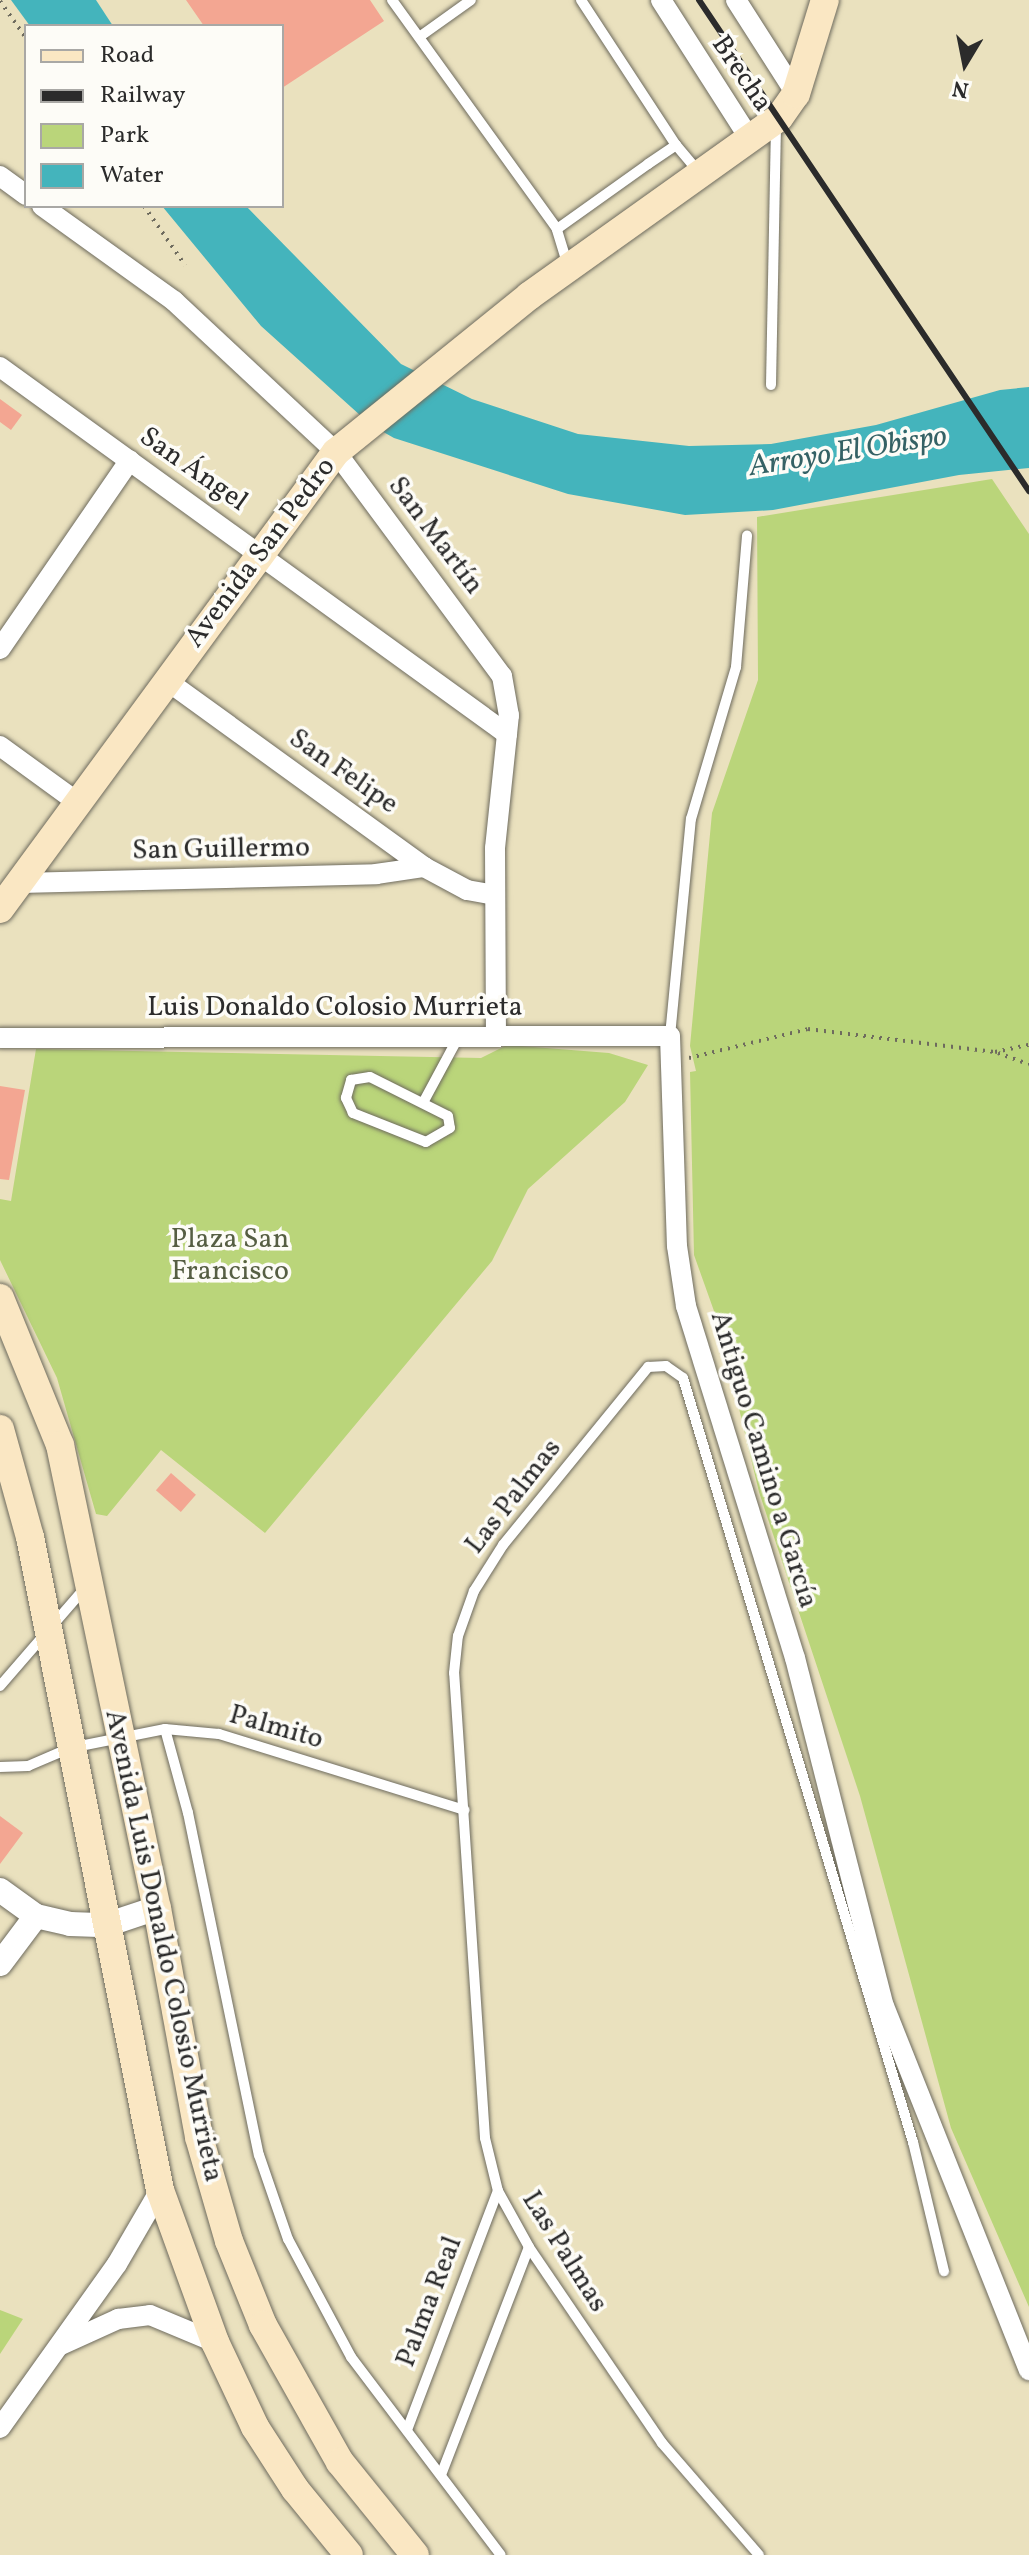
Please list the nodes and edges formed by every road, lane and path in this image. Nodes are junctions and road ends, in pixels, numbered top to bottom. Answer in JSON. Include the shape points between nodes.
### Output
{"nodes":[{"id":1,"x":392,"y":0,"type":"edge"},
{"id":2,"x":471,"y":0,"type":"edge"},
{"id":3,"x":581,"y":0,"type":"edge"},
{"id":4,"x":661,"y":0,"type":"edge"},
{"id":5,"x":736,"y":0,"type":"edge"},
{"id":6,"x":825,"y":0,"type":"edge"},
{"id":7,"x":0,"y":1,"type":"edge"},
{"id":8,"x":24,"y":35,"type":"edge"},
{"id":9,"x":422,"y":35,"type":"junction"},
{"id":10,"x":796,"y":94,"type":"junction"},
{"id":11,"x":777,"y":119,"type":"junction"},
{"id":12,"x":750,"y":139,"type":"junction"},
{"id":13,"x":676,"y":145,"type":"junction"},
{"id":14,"x":701,"y":174,"type":"junction"},
{"id":15,"x":0,"y":176,"type":"edge"},
{"id":16,"x":24,"y":194,"type":"edge"},
{"id":17,"x":45,"y":208,"type":"edge"},
{"id":18,"x":145,"y":208,"type":"edge"},
{"id":19,"x":557,"y":229,"type":"junction"},
{"id":20,"x":185,"y":265,"type":"dead end"},
{"id":21,"x":569,"y":268,"type":"junction"},
{"id":22,"x":0,"y":367,"type":"edge"},
{"id":23,"x":771,"y":385,"type":"dead end"},
{"id":24,"x":336,"y":452,"type":"junction"},
{"id":25,"x":130,"y":460,"type":"junction"},
{"id":26,"x":747,"y":535,"type":"dead end"},
{"id":27,"x":259,"y":552,"type":"junction"},
{"id":28,"x":0,"y":649,"type":"edge"},
{"id":29,"x":166,"y":680,"type":"junction"},
{"id":30,"x":507,"y":734,"type":"junction"},
{"id":31,"x":0,"y":746,"type":"edge"},
{"id":32,"x":77,"y":802,"type":"junction"},
{"id":33,"x":424,"y":867,"type":"junction"},
{"id":34,"x":20,"y":883,"type":"junction"},
{"id":35,"x":494,"y":895,"type":"junction"},
{"id":36,"x":0,"y":909,"type":"edge"},
{"id":37,"x":460,"y":1034,"type":"junction"},
{"id":38,"x":496,"y":1034,"type":"junction"},
{"id":39,"x":670,"y":1036,"type":"junction"},
{"id":40,"x":0,"y":1038,"type":"edge"},
{"id":41,"x":1029,"y":1045,"type":"edge"},
{"id":42,"x":995,"y":1052,"type":"junction"},
{"id":43,"x":671,"y":1062,"type":"junction"},
{"id":44,"x":1029,"y":1064,"type":"edge"},
{"id":45,"x":424,"y":1101,"type":"junction"},
{"id":46,"x":0,"y":1298,"type":"edge"},
{"id":47,"x":0,"y":1429,"type":"edge"},
{"id":48,"x":89,"y":1583,"type":"junction"},
{"id":49,"x":48,"y":1629,"type":"junction"},
{"id":50,"x":0,"y":1686,"type":"edge"},
{"id":51,"x":165,"y":1729,"type":"junction"},
{"id":52,"x":118,"y":1736,"type":"junction"},
{"id":53,"x":70,"y":1748,"type":"junction"},
{"id":54,"x":0,"y":1767,"type":"edge"},
{"id":55,"x":465,"y":1810,"type":"junction"},
{"id":56,"x":0,"y":1890,"type":"edge"},
{"id":57,"x":157,"y":1908,"type":"junction"},
{"id":58,"x":36,"y":1916,"type":"junction"},
{"id":59,"x":106,"y":1925,"type":"junction"},
{"id":60,"x":0,"y":1964,"type":"edge"},
{"id":61,"x":160,"y":2190,"type":"junction"},
{"id":62,"x":498,"y":2191,"type":"junction"},
{"id":63,"x":529,"y":2247,"type":"junction"},
{"id":64,"x":944,"y":2271,"type":"dead end"},
{"id":65,"x":215,"y":2342,"type":"junction"},
{"id":66,"x":61,"y":2345,"type":"junction"},
{"id":67,"x":1029,"y":2370,"type":"edge"},
{"id":68,"x":0,"y":2428,"type":"edge"},
{"id":69,"x":407,"y":2430,"type":"junction"},
{"id":70,"x":441,"y":2475,"type":"junction"},
{"id":71,"x":340,"y":2551,"type":"edge"},
{"id":72,"x":415,"y":2555,"type":"edge"},
{"id":73,"x":501,"y":2555,"type":"edge"},
{"id":74,"x":759,"y":2555,"type":"edge"}],
"edges":[{"from":1,"to":9,"type":"lane"},
{"from":2,"to":9,"type":"lane"},
{"from":3,"to":13,"type":"lane"},
{"from":4,"to":12,"type":"street","name":"Brecha"},
{"from":5,"to":10,"type":"street"},
{"from":6,"to":10,"type":"main road","name":"Avenida San Pedro"},
{"from":7,"to":8,"type":"path"},
{"from":9,"to":19,"type":"lane"},
{"from":10,"to":11,"type":"main road","name":"Avenida San Pedro"},
{"from":11,"to":12,"type":"main road","name":"Avenida San Pedro"},
{"from":11,"to":23,"type":"lane"},
{"from":12,"to":14,"type":"main road","name":"Avenida San Pedro"},
{"from":13,"to":14,"type":"lane"},
{"from":13,"to":19,"type":"lane"},
{"from":14,"to":21,"type":"main road","name":"Avenida San Pedro"},
{"from":15,"to":16,"type":"street"},
{"from":17,"to":24,"type":"street","name":"San Martín","via":[[174,301]]},
{"from":18,"to":20,"type":"path"},
{"from":19,"to":21,"type":"lane"},
{"from":21,"to":24,"type":"main road","name":"Avenida San Pedro"},
{"from":22,"to":25,"type":"street","name":"San Ángel"},
{"from":24,"to":27,"type":"main road","name":"Avenida San Pedro"},
{"from":24,"to":30,"type":"street","name":"San Martín","via":[[502,676]]},
{"from":25,"to":27,"type":"street","name":"San Ángel"},
{"from":25,"to":28,"type":"street"},
{"from":26,"to":39,"type":"lane","name":"Antiguo Camino a García","via":[[736,667],[691,819]]},
{"from":27,"to":29,"type":"main road","name":"Avenida San Pedro"},
{"from":27,"to":30,"type":"street","name":"San Ángel"},
{"from":29,"to":32,"type":"main road","name":"Avenida San Pedro"},
{"from":29,"to":33,"type":"street","name":"San Felipe"},
{"from":30,"to":35,"type":"street","name":"San Martín"},
{"from":31,"to":32,"type":"street"},
{"from":32,"to":34,"type":"main road","name":"Avenida San Pedro"},
{"from":33,"to":34,"type":"street","name":"San Guillermo","via":[[376,874]]},
{"from":33,"to":35,"type":"street","name":"San Felipe","via":[[467,890]]},
{"from":34,"to":36,"type":"main road","name":"Avenida San Pedro"},
{"from":35,"to":38,"type":"street","name":"San Martín"},
{"from":37,"to":38,"type":"street","name":"Luis Donaldo Colosio Murrieta"},
{"from":37,"to":40,"type":"street","name":"Luis Donaldo Colosio Murrieta"},
{"from":37,"to":45,"type":"lane"},
{"from":38,"to":39,"type":"street","name":"Luis Donaldo Colosio Murrieta"},
{"from":39,"to":43,"type":"street","name":"Antiguo Camino a García"},
{"from":41,"to":42,"type":"path"},
{"from":42,"to":43,"type":"path","via":[[808,1029]]},
{"from":42,"to":44,"type":"path"},
{"from":43,"to":67,"type":"street","name":"Antiguo Camino a García","via":[[677,1246],[686,1306],[795,1658],[884,2006]]},
{"from":45,"to":45,"type":"lane","via":[[370,1077],[351,1080],[346,1098],[353,1113],[433,1142],[452,1122]]},
{"from":46,"to":48,"type":"main road","name":"Avenida Luis Donaldo Colosio Murrieta","via":[[60,1445]]},
{"from":47,"to":49,"type":"main road","name":"Avenida Luis Donaldo Colosio Murrieta"},
{"from":48,"to":49,"type":"lane"},
{"from":48,"to":52,"type":"main road","name":"Avenida Luis Donaldo Colosio Murrieta"},
{"from":49,"to":50,"type":"lane"},
{"from":49,"to":53,"type":"main road","name":"Avenida Luis Donaldo Colosio Murrieta"},
{"from":51,"to":52,"type":"lane","name":"Palmito"},
{"from":51,"to":55,"type":"lane","name":"Palmito","via":[[219,1734]]},
{"from":51,"to":69,"type":"lane","via":[[188,1813],[259,2155],[283,2225],[325,2316]]},
{"from":52,"to":53,"type":"lane","name":"Palmito"},
{"from":52,"to":57,"type":"main road","name":"Avenida Luis Donaldo Colosio Murrieta"},
{"from":53,"to":54,"type":"lane","name":"Palmito","via":[[28,1766]]},
{"from":53,"to":59,"type":"main road","name":"Avenida Luis Donaldo Colosio Murrieta"},
{"from":55,"to":62,"type":"lane","name":"Las Palmas","via":[[485,2138]]},
{"from":55,"to":64,"type":"lane","name":"Las Palmas","via":[[454,1673],[458,1636],[474,1591],[503,1545],[648,1367],[666,1366],[683,1378],[913,2142]]},
{"from":56,"to":58,"type":"street"},
{"from":57,"to":59,"type":"street"},
{"from":57,"to":72,"type":"main road","name":"Avenida Luis Donaldo Colosio Murrieta","via":[[199,2137],[245,2286],[340,2462]]},
{"from":58,"to":59,"type":"street"},
{"from":58,"to":60,"type":"street"},
{"from":59,"to":61,"type":"main road","name":"Avenida Luis Donaldo Colosio Murrieta"},
{"from":61,"to":65,"type":"main road","name":"Avenida Luis Donaldo Colosio Murrieta"},
{"from":61,"to":66,"type":"street"},
{"from":62,"to":63,"type":"lane","name":"Las Palmas"},
{"from":62,"to":69,"type":"lane","name":"Palma Real"},
{"from":63,"to":70,"type":"lane"},
{"from":63,"to":74,"type":"lane","name":"Las Palmas","via":[[662,2443]]},
{"from":65,"to":66,"type":"street","via":[[150,2315],[118,2319]]},
{"from":65,"to":71,"type":"main road","name":"Avenida Luis Donaldo Colosio Murrieta","via":[[255,2427]]},
{"from":66,"to":68,"type":"street"},
{"from":69,"to":70,"type":"lane"},
{"from":70,"to":73,"type":"lane"}]}
